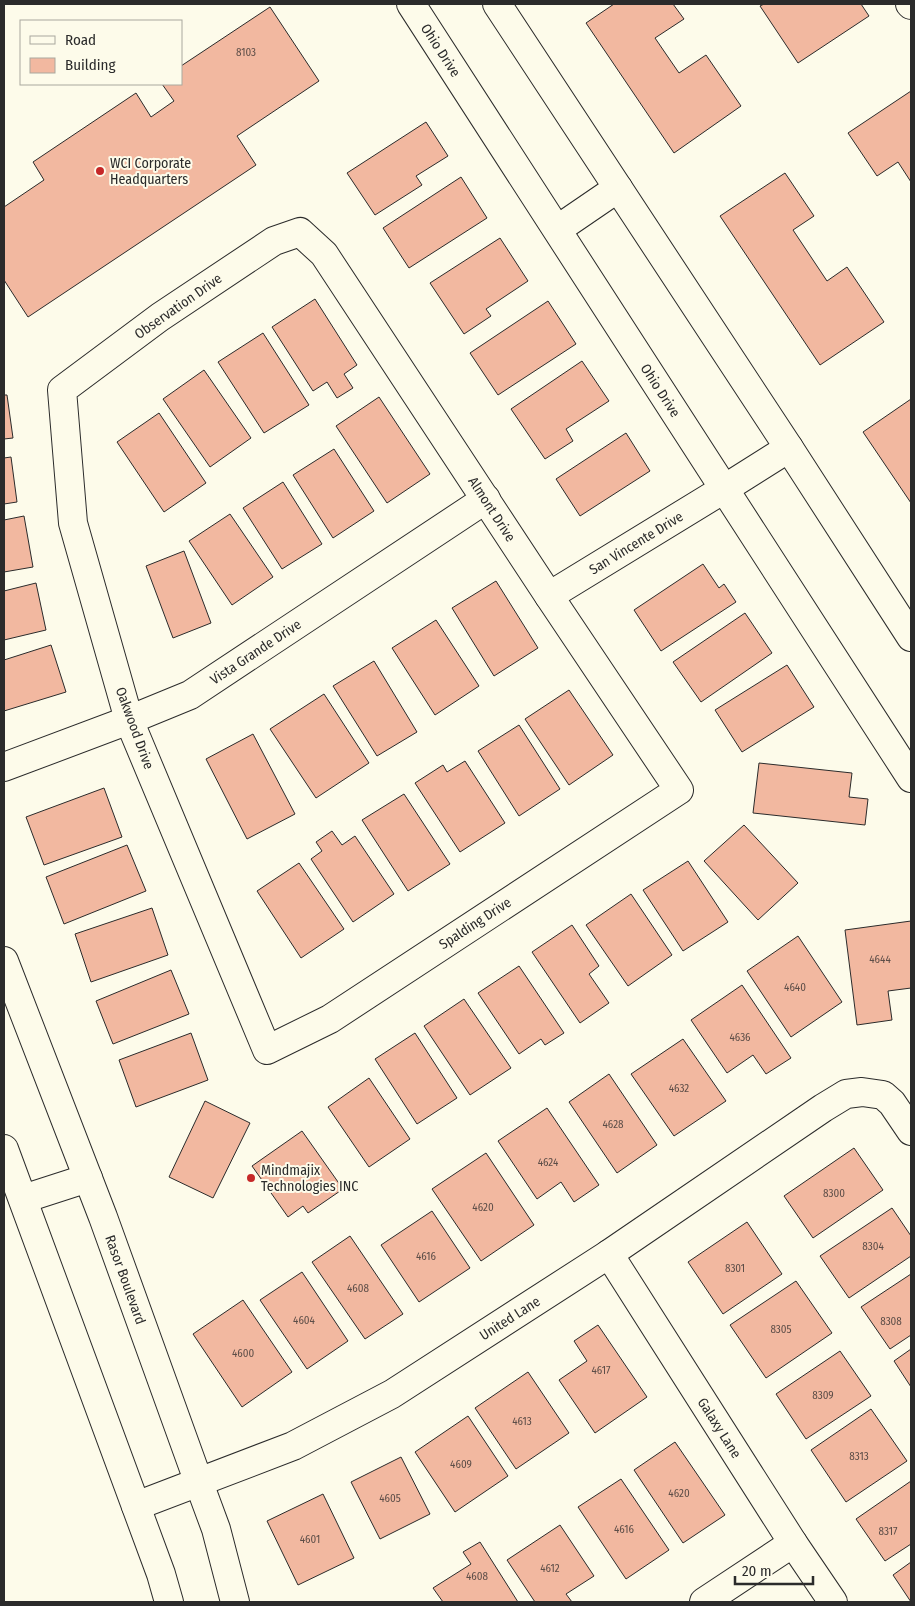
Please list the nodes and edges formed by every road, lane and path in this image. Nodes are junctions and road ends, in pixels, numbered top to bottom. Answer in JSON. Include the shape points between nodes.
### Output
{"nodes":[{"id":1,"x":411,"y":4,"type":"edge"},
{"id":2,"x":498,"y":4,"type":"edge"},
{"id":3,"x":618,"y":188,"type":"junction"},
{"id":4,"x":558,"y":229,"type":"junction"},
{"id":5,"x":300,"y":232,"type":"joint"},
{"id":6,"x":62,"y":390,"type":"joint"},
{"id":7,"x":789,"y":448,"type":"junction"},
{"id":8,"x":724,"y":489,"type":"junction"},
{"id":9,"x":486,"y":499,"type":"junction"},
{"id":10,"x":549,"y":596,"type":"junction"},
{"id":11,"x":911,"y":638,"type":"edge"},
{"id":12,"x":129,"y":720,"type":"junction"},
{"id":13,"x":4,"y":768,"type":"edge"},
{"id":14,"x":911,"y":778,"type":"edge"},
{"id":15,"x":679,"y":790,"type":"joint"},
{"id":16,"x":4,"y":961,"type":"edge"},
{"id":17,"x":267,"y":1050,"type":"joint"},
{"id":18,"x":911,"y":1131,"type":"edge"},
{"id":19,"x":4,"y":1149,"type":"edge"},
{"id":20,"x":88,"y":1178,"type":"junction"},
{"id":21,"x":23,"y":1199,"type":"junction"},
{"id":22,"x":609,"y":1254,"type":"junction"},
{"id":23,"x":199,"y":1483,"type":"junction"},
{"id":24,"x":136,"y":1506,"type":"junction"},
{"id":25,"x":793,"y":1543,"type":"junction"},
{"id":26,"x":169,"y":1602,"type":"edge"},
{"id":27,"x":235,"y":1602,"type":"edge"},
{"id":28,"x":704,"y":1602,"type":"edge"},
{"id":29,"x":833,"y":1602,"type":"edge"}],
"edges":[{"from":1,"to":4,"type":"street","name":"Ohio Drive"},
{"from":2,"to":3,"type":"street"},
{"from":3,"to":4,"type":"street"},
{"from":3,"to":7,"type":"street"},
{"from":4,"to":8,"type":"street","name":"Ohio Drive"},
{"from":5,"to":6,"type":"street","name":"Observation Drive","via":[[274,240],[160,317]]},
{"from":5,"to":9,"type":"street","name":"Almont Drive","via":[[324,254]]},
{"from":6,"to":12,"type":"street","name":"Oakwood Drive","via":[[73,523]]},
{"from":7,"to":8,"type":"street","name":"San Vincente Drive"},
{"from":7,"to":11,"type":"street"},
{"from":8,"to":10,"type":"street","name":"San Vincente Drive"},
{"from":8,"to":14,"type":"street","name":"Ohio Drive"},
{"from":9,"to":10,"type":"street","name":"Almont Drive"},
{"from":9,"to":12,"type":"street","name":"Vista Grande Drive","via":[[190,694]]},
{"from":10,"to":15,"type":"street","name":"Almont Drive"},
{"from":12,"to":13,"type":"street","name":"Vista Grande Drive"},
{"from":12,"to":17,"type":"street","name":"Oakwood Drive"},
{"from":15,"to":17,"type":"street","name":"Spalding Drive","via":[[330,1019]]},
{"from":16,"to":20,"type":"street","name":"Rasor Boulevard"},
{"from":18,"to":22,"type":"street","name":"United Lane","via":[[883,1095],[846,1094]]},
{"from":19,"to":21,"type":"street"},
{"from":20,"to":21,"type":"street"},
{"from":20,"to":23,"type":"street","name":"Rasor Boulevard"},
{"from":21,"to":24,"type":"street"},
{"from":22,"to":23,"type":"street","name":"United Lane","via":[[392,1394],[293,1446]]},
{"from":22,"to":25,"type":"street","name":"Galaxy Lane"},
{"from":23,"to":24,"type":"street","name":"United Lane"},
{"from":23,"to":27,"type":"street","name":"Rasor Boulevard","via":[[216,1528]]},
{"from":24,"to":26,"type":"street"},
{"from":25,"to":28,"type":"street"},
{"from":25,"to":29,"type":"street","name":"Galaxy Lane"}]}
